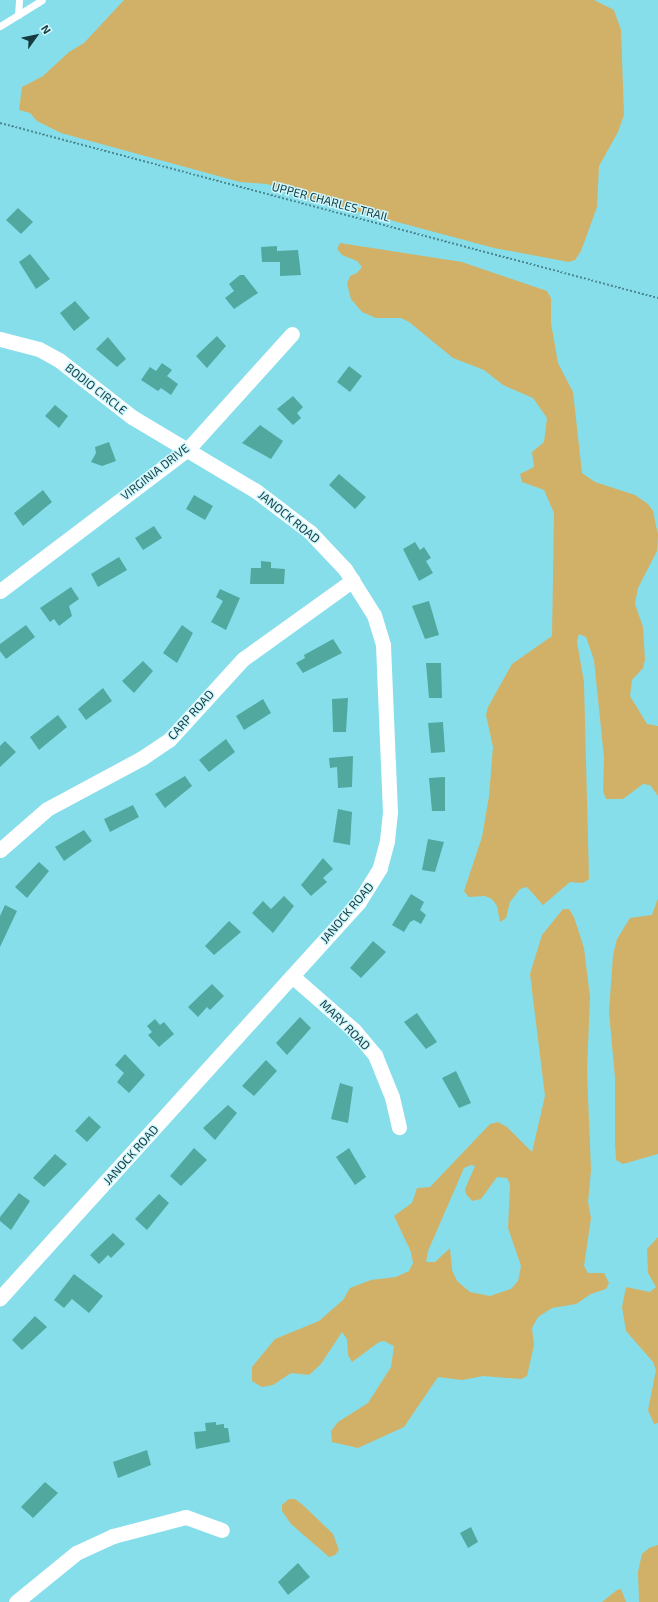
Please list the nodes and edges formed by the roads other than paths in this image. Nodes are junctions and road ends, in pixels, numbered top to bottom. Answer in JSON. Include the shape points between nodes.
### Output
{"nodes":[{"id":1,"x":19,"y":0,"type":"edge"},
{"id":2,"x":42,"y":0,"type":"edge"},
{"id":3,"x":18,"y":15,"type":"junction"},
{"id":4,"x":0,"y":26,"type":"edge"},
{"id":5,"x":292,"y":334,"type":"dead end"},
{"id":6,"x":0,"y":339,"type":"edge"},
{"id":7,"x":188,"y":449,"type":"junction"},
{"id":8,"x":353,"y":580,"type":"junction"},
{"id":9,"x":0,"y":591,"type":"edge"},
{"id":10,"x":0,"y":850,"type":"edge"},
{"id":11,"x":292,"y":976,"type":"junction"},
{"id":12,"x":399,"y":1128,"type":"dead end"},
{"id":13,"x":0,"y":1298,"type":"edge"},
{"id":14,"x":222,"y":1530,"type":"dead end"},
{"id":15,"x":16,"y":1602,"type":"edge"}],
"edges":[{"from":1,"to":3,"type":"lane"},
{"from":2,"to":3,"type":"lane"},
{"from":3,"to":4,"type":"lane"},
{"from":5,"to":7,"type":"street","name":"VIRGINIA DRIVE"},
{"from":6,"to":7,"type":"street","name":"BODIO CIRCLE","via":[[33,347],[52,357],[132,417]]},
{"from":7,"to":8,"type":"street","name":"JANOCK ROAD","via":[[256,491],[296,520],[329,551]]},
{"from":7,"to":9,"type":"street","name":"VIRGINIA DRIVE"},
{"from":8,"to":10,"type":"street","name":"CARP ROAD","via":[[243,659],[169,740],[142,758],[47,809]]},
{"from":8,"to":11,"type":"street","name":"JANOCK ROAD","via":[[374,614],[383,645],[390,812],[387,841],[380,868],[365,894]]},
{"from":11,"to":12,"type":"street","name":"MARY ROAD","via":[[354,1030],[375,1055],[392,1097]]},
{"from":11,"to":13,"type":"street","name":"JANOCK ROAD"},
{"from":14,"to":15,"type":"street","via":[[186,1517],[113,1536],[76,1553]]}]}
